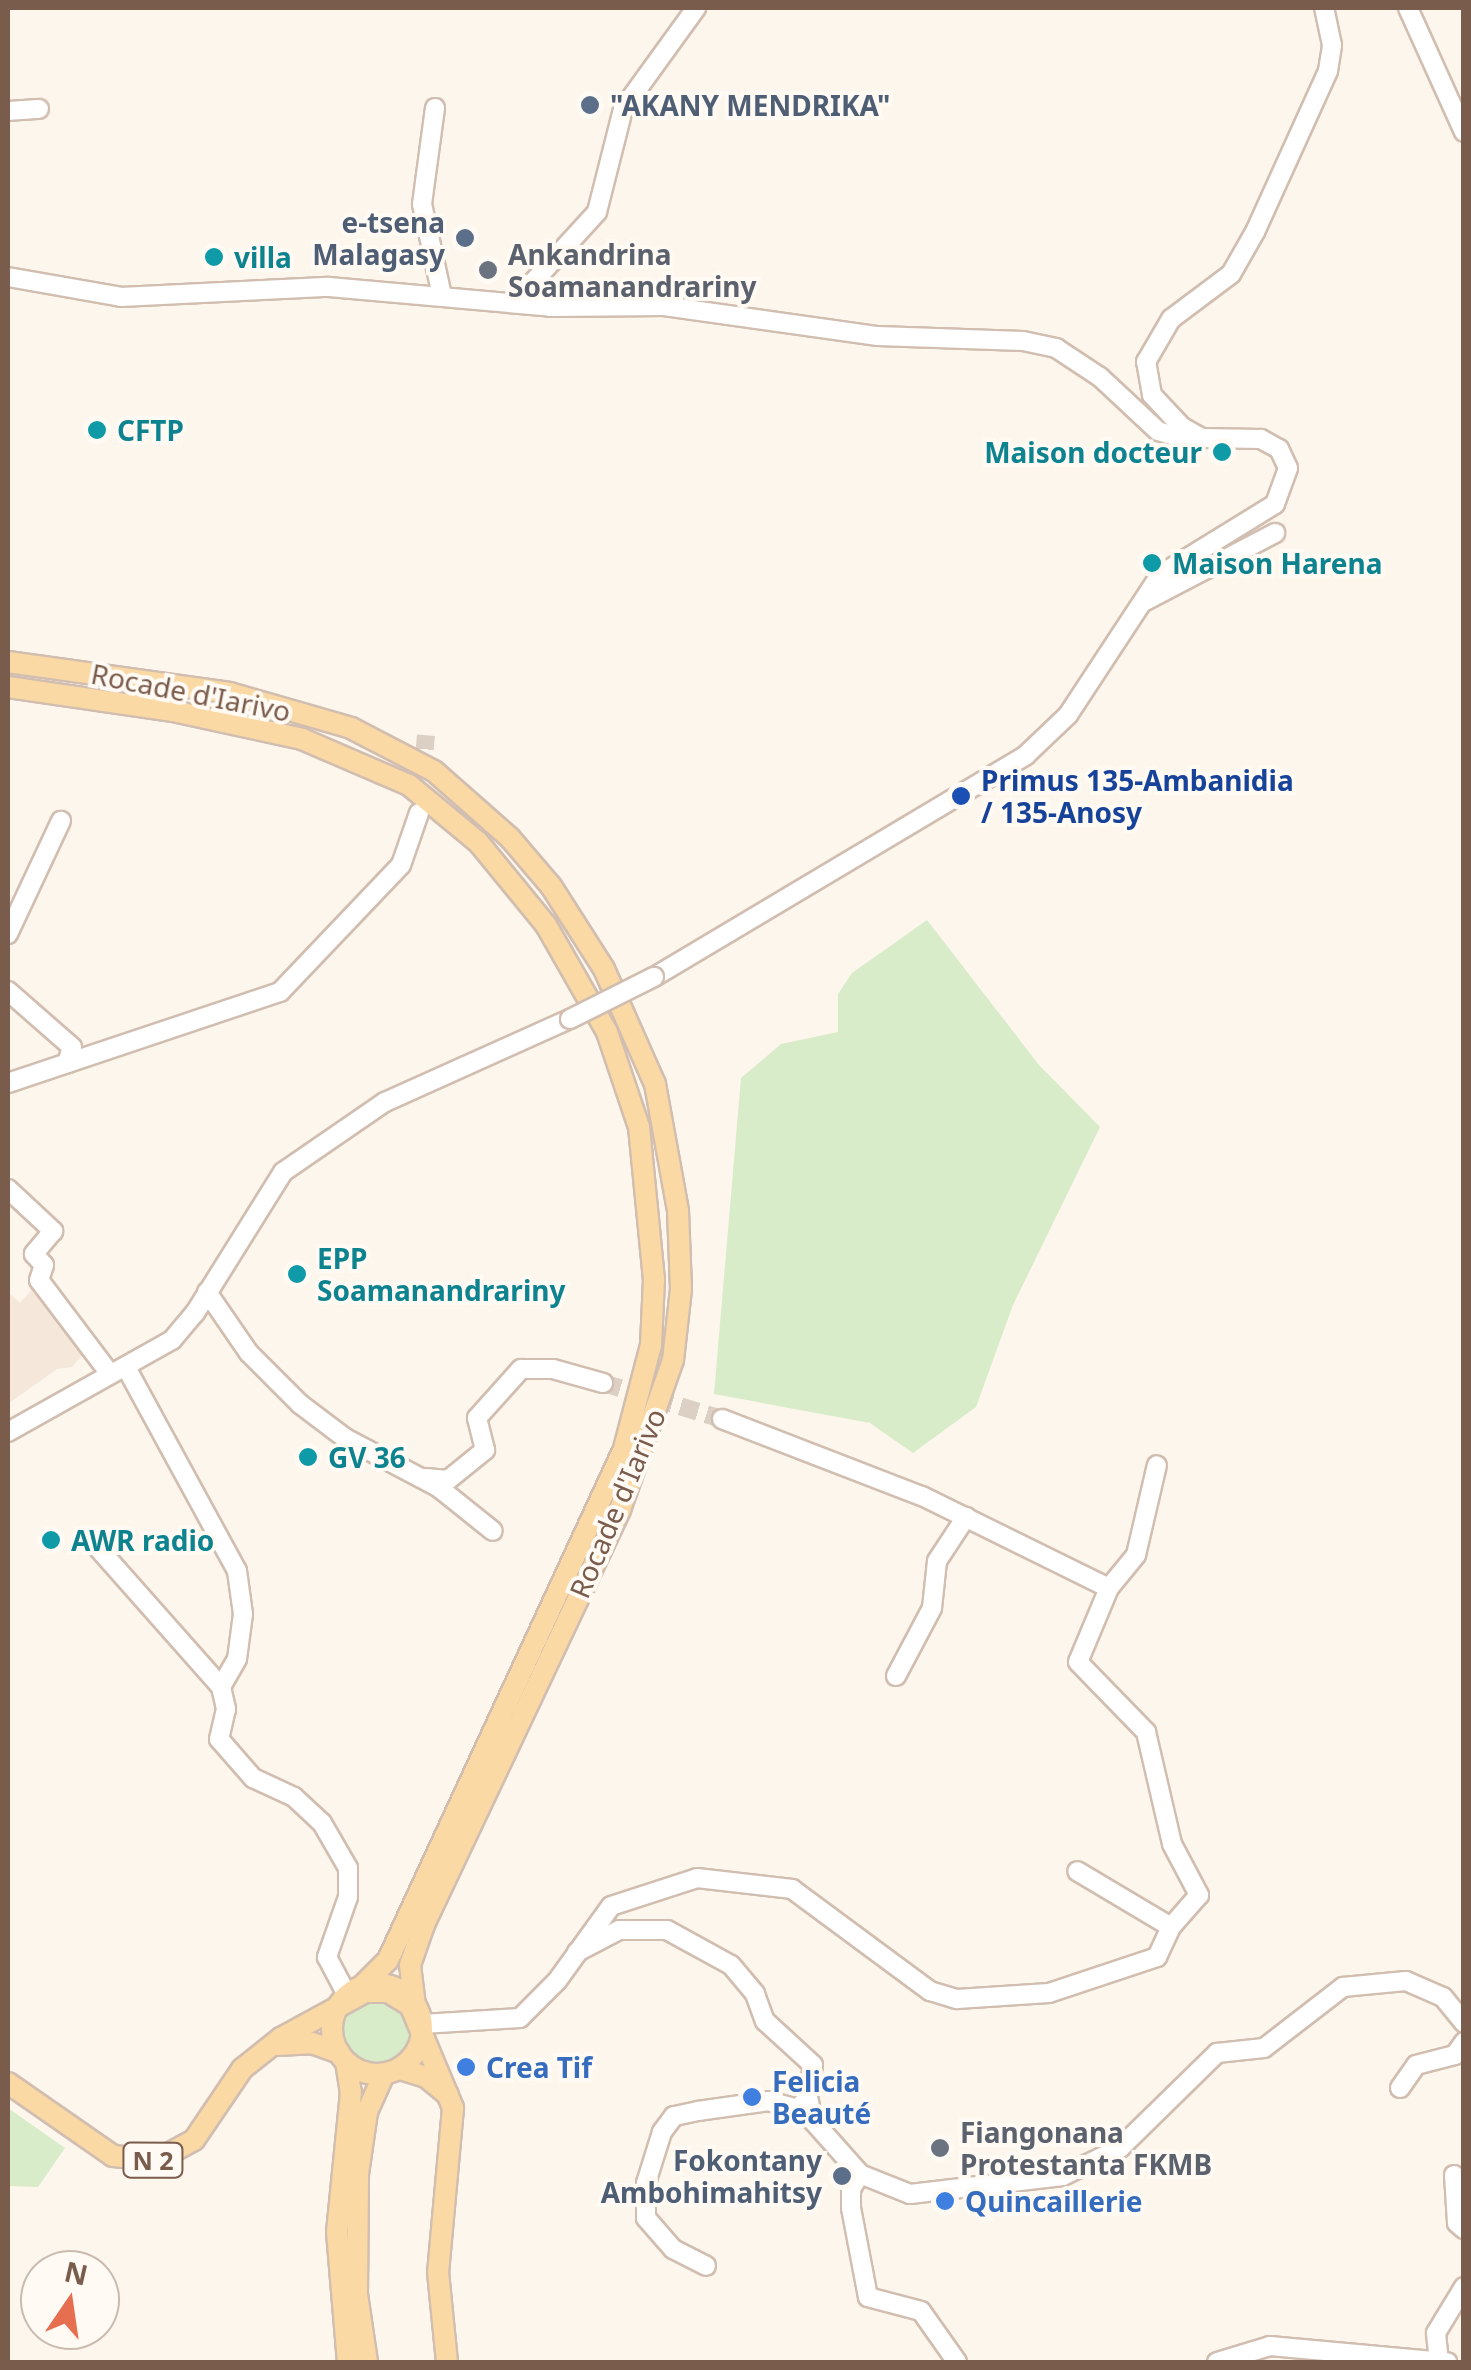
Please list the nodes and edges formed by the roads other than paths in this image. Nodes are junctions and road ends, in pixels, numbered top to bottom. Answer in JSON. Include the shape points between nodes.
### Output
{"nodes":[{"id":1,"x":696,"y":8,"type":"edge"},
{"id":2,"x":1324,"y":8,"type":"edge"},
{"id":3,"x":1408,"y":8,"type":"edge"},
{"id":4,"x":435,"y":108,"type":"dead end"},
{"id":5,"x":39,"y":110,"type":"dead end"},
{"id":6,"x":8,"y":112,"type":"edge"},
{"id":7,"x":1464,"y":132,"type":"edge"},
{"id":8,"x":8,"y":277,"type":"edge"},
{"id":9,"x":442,"y":296,"type":"junction"},
{"id":10,"x":514,"y":303,"type":"junction"},
{"id":11,"x":1202,"y":438,"type":"junction"},
{"id":12,"x":1275,"y":533,"type":"dead end"},
{"id":13,"x":1136,"y":606,"type":"junction"},
{"id":14,"x":8,"y":662,"type":"edge"},
{"id":15,"x":8,"y":687,"type":"edge"},
{"id":16,"x":419,"y":813,"type":"tunnel mouth"},
{"id":17,"x":61,"y":821,"type":"dead end"},
{"id":18,"x":8,"y":934,"type":"edge"},
{"id":19,"x":8,"y":990,"type":"edge"},
{"id":20,"x":67,"y":1063,"type":"junction"},
{"id":21,"x":8,"y":1083,"type":"edge"},
{"id":22,"x":8,"y":1190,"type":"edge"},
{"id":23,"x":207,"y":1292,"type":"junction"},
{"id":24,"x":118,"y":1371,"type":"junction"},
{"id":25,"x":603,"y":1383,"type":"tunnel mouth"},
{"id":26,"x":722,"y":1419,"type":"tunnel mouth"},
{"id":27,"x":8,"y":1432,"type":"edge"},
{"id":28,"x":1157,"y":1465,"type":"dead end"},
{"id":29,"x":416,"y":1475,"type":"junction"},
{"id":30,"x":966,"y":1517,"type":"junction"},
{"id":31,"x":494,"y":1532,"type":"dead end"},
{"id":32,"x":99,"y":1548,"type":"dead end"},
{"id":33,"x":1109,"y":1588,"type":"junction"},
{"id":34,"x":896,"y":1676,"type":"dead end"},
{"id":35,"x":222,"y":1688,"type":"junction"},
{"id":36,"x":1078,"y":1872,"type":"dead end"},
{"id":37,"x":1171,"y":1927,"type":"junction"},
{"id":38,"x":575,"y":1953,"type":"junction"},
{"id":39,"x":348,"y":1997,"type":"junction"},
{"id":40,"x":420,"y":2022,"type":"junction"},
{"id":41,"x":1464,"y":2024,"type":"edge"},
{"id":42,"x":1464,"y":2042,"type":"edge"},
{"id":43,"x":270,"y":2046,"type":"junction"},
{"id":44,"x":342,"y":2058,"type":"junction"},
{"id":45,"x":392,"y":2072,"type":"junction"},
{"id":46,"x":8,"y":2083,"type":"edge"},
{"id":47,"x":1400,"y":2088,"type":"dead end"},
{"id":48,"x":450,"y":2096,"type":"junction"},
{"id":49,"x":808,"y":2097,"type":"junction"},
{"id":50,"x":860,"y":2174,"type":"junction"},
{"id":51,"x":1454,"y":2175,"type":"dead end"},
{"id":52,"x":1464,"y":2229,"type":"edge"},
{"id":53,"x":706,"y":2266,"type":"dead end"},
{"id":54,"x":1464,"y":2287,"type":"edge"},
{"id":55,"x":348,"y":2362,"type":"edge"},
{"id":56,"x":367,"y":2362,"type":"edge"},
{"id":57,"x":447,"y":2362,"type":"edge"},
{"id":58,"x":957,"y":2362,"type":"edge"},
{"id":59,"x":1217,"y":2362,"type":"edge"},
{"id":60,"x":1439,"y":2362,"type":"edge"},
{"id":61,"x":1447,"y":2362,"type":"edge"}],
"edges":[{"from":1,"to":10,"type":"street","via":[[623,109],[596,212]]},
{"from":2,"to":11,"type":"street","via":[[1332,45],[1328,71],[1255,232],[1231,274],[1171,319],[1146,362],[1148,386],[1160,407]]},
{"from":3,"to":7,"type":"street"},
{"from":4,"to":9,"type":"street","via":[[422,204]]},
{"from":5,"to":6,"type":"street"},
{"from":8,"to":9,"type":"street","via":[[159,300],[329,287]]},
{"from":9,"to":10,"type":"street"},
{"from":10,"to":11,"type":"street","via":[[664,306],[878,336],[1023,341],[1073,359],[1158,432]]},
{"from":11,"to":13,"type":"street","via":[[1269,442],[1288,468],[1282,493],[1275,504],[1160,575]]},
{"from":12,"to":13,"type":"street"},
{"from":13,"to":23,"type":"street","bridge":true,"via":[[1068,715],[1026,756],[654,977],[386,1102],[283,1172]]},
{"from":14,"to":40,"type":"main road","name":"Rocade d'Iarivo","via":[[230,693],[350,728],[434,771],[510,838],[551,886],[604,969],[656,1084],[678,1212],[680,1289],[672,1360],[620,1510],[424,1925],[410,1965]]},
{"from":15,"to":39,"type":"main road","name":"Rocade d'Iarivo","via":[[302,738],[408,785],[519,885],[574,968],[626,1079],[652,1217],[650,1345],[637,1408],[594,1524],[388,1960]]},
{"from":16,"to":20,"type":"street","via":[[401,865],[280,992]]},
{"from":17,"to":18,"type":"street"},
{"from":19,"to":20,"type":"street","via":[[72,1047]]},
{"from":20,"to":21,"type":"street"},
{"from":22,"to":24,"type":"street","via":[[52,1232],[34,1254],[44,1265],[39,1280]]},
{"from":23,"to":24,"type":"street","via":[[172,1340]]},
{"from":23,"to":29,"type":"street","via":[[249,1353],[300,1404],[345,1438]]},
{"from":24,"to":27,"type":"street"},
{"from":24,"to":35,"type":"street","via":[[237,1572],[243,1614],[237,1660]]},
{"from":25,"to":29,"type":"street","via":[[553,1369],[521,1369],[477,1418],[485,1450],[448,1480]]},
{"from":26,"to":30,"type":"street"},
{"from":28,"to":33,"type":"street","via":[[1136,1556]]},
{"from":29,"to":31,"type":"street"},
{"from":30,"to":33,"type":"street"},
{"from":30,"to":34,"type":"street","via":[[938,1561],[932,1608]]},
{"from":32,"to":35,"type":"street"},
{"from":33,"to":37,"type":"street","via":[[1078,1662],[1146,1732],[1172,1844],[1199,1895]]},
{"from":35,"to":39,"type":"street","via":[[226,1708],[219,1738],[253,1778],[294,1796],[322,1823],[348,1868],[348,1897],[327,1958],[328,1971]]},
{"from":36,"to":37,"type":"street"},
{"from":37,"to":38,"type":"street","via":[[1157,1958],[1049,1994],[957,1999],[930,1991],[792,1889],[697,1878],[611,1906]]},
{"from":38,"to":40,"type":"street","via":[[558,1982],[520,2018]]},
{"from":38,"to":49,"type":"street","via":[[644,1926],[713,1952],[744,1978],[765,2021],[808,2055],[814,2076]]},
{"from":39,"to":40,"type":"main road","number":"N 2","via":[[388,1992],[410,2005]]},
{"from":39,"to":40,"type":"main road","via":[[392,1986]]},
{"from":39,"to":43,"type":"main road","number":"N 2"},
{"from":39,"to":44,"type":"main road","via":[[333,2039]]},
{"from":40,"to":45,"type":"main road"},
{"from":40,"to":48,"type":"main road","number":"N 2"},
{"from":41,"to":50,"type":"street","via":[[1443,1996],[1406,1981],[1344,1987],[1264,2048],[1217,2052],[1120,2148],[1063,2176],[910,2194]]},
{"from":42,"to":47,"type":"street","via":[[1455,2056],[1416,2065]]},
{"from":43,"to":44,"type":"main road","via":[[312,2044]]},
{"from":43,"to":46,"type":"main road","number":"N 2","via":[[242,2069],[194,2140],[156,2160],[113,2156]]},
{"from":44,"to":45,"type":"main road"},
{"from":44,"to":55,"type":"main road","via":[[351,2092],[337,2232]]},
{"from":45,"to":48,"type":"main road","via":[[426,2077]]},
{"from":45,"to":56,"type":"main road","via":[[368,2112],[358,2174],[357,2294]]},
{"from":48,"to":57,"type":"main road","number":"N 2","via":[[454,2135],[438,2272]]},
{"from":49,"to":50,"type":"street","via":[[813,2120]]},
{"from":49,"to":53,"type":"street","via":[[798,2109],[769,2101],[674,2116],[662,2132],[646,2183],[646,2218],[672,2249]]},
{"from":50,"to":58,"type":"street","via":[[851,2208],[868,2297],[921,2311]]},
{"from":51,"to":52,"type":"street","via":[[1457,2223]]},
{"from":54,"to":60,"type":"street","via":[[1436,2333]]},
{"from":59,"to":60,"type":"street","via":[[1270,2346]]},
{"from":60,"to":61,"type":"street"}]}
